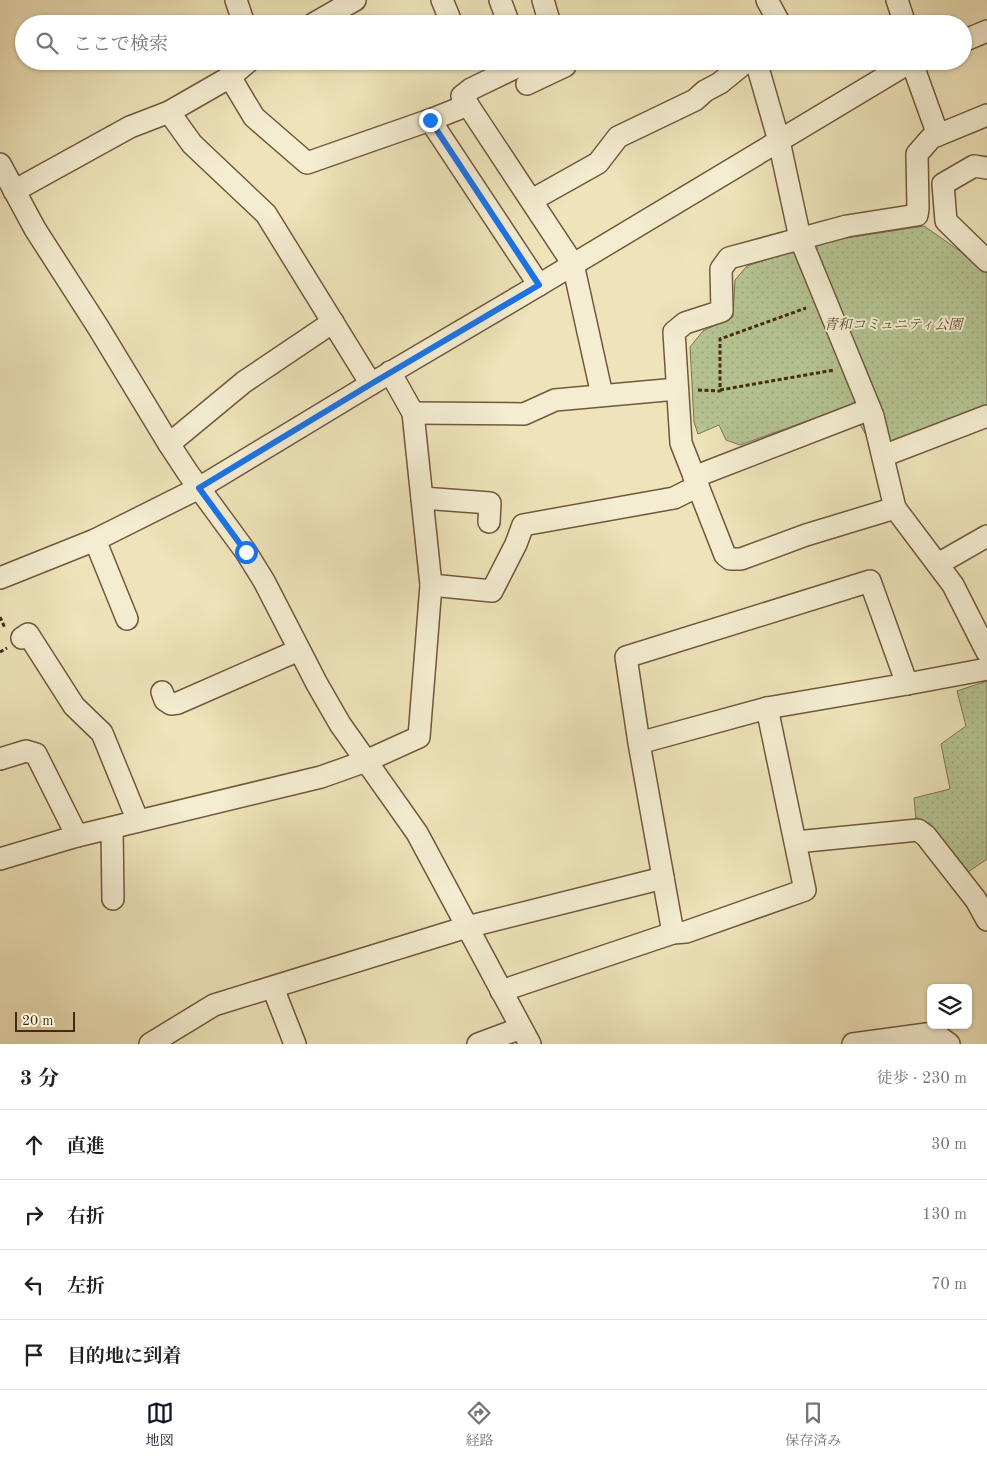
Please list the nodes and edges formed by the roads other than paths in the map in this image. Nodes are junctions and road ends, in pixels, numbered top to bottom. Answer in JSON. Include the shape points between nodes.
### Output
{"nodes":[{"id":1,"x":236,"y":0,"type":"edge"},
{"id":2,"x":355,"y":0,"type":"edge"},
{"id":3,"x":442,"y":0,"type":"edge"},
{"id":4,"x":500,"y":0,"type":"edge"},
{"id":5,"x":543,"y":0,"type":"edge"},
{"id":6,"x":767,"y":0,"type":"edge"},
{"id":7,"x":897,"y":0,"type":"edge"},
{"id":8,"x":241,"y":15,"type":"edge"},
{"id":9,"x":329,"y":15,"type":"edge"},
{"id":10,"x":448,"y":15,"type":"edge"},
{"id":11,"x":506,"y":15,"type":"edge"},
{"id":12,"x":547,"y":15,"type":"edge"},
{"id":13,"x":775,"y":15,"type":"edge"},
{"id":14,"x":902,"y":15,"type":"edge"},
{"id":15,"x":987,"y":31,"type":"edge"},
{"id":16,"x":972,"y":37,"type":"edge"},
{"id":17,"x":238,"y":70,"type":"edge"},
{"id":18,"x":510,"y":70,"type":"edge"},
{"id":19,"x":556,"y":70,"type":"edge"},
{"id":20,"x":736,"y":70,"type":"edge"},
{"id":21,"x":759,"y":70,"type":"edge"},
{"id":22,"x":898,"y":70,"type":"edge"},
{"id":23,"x":915,"y":70,"type":"edge"},
{"id":24,"x":230,"y":77,"type":"junction"},
{"id":25,"x":526,"y":84,"type":"dead end"},
{"id":26,"x":468,"y":105,"type":"junction"},
{"id":27,"x":168,"y":112,"type":"junction"},
{"id":28,"x":987,"y":115,"type":"edge"},
{"id":29,"x":430,"y":120,"type":"junction"},
{"id":30,"x":938,"y":134,"type":"junction"},
{"id":31,"x":779,"y":141,"type":"junction"},
{"id":32,"x":0,"y":164,"type":"edge"},
{"id":33,"x":987,"y":168,"type":"edge"},
{"id":34,"x":14,"y":191,"type":"junction"},
{"id":35,"x":532,"y":200,"type":"junction"},
{"id":36,"x":918,"y":209,"type":"junction"},
{"id":37,"x":946,"y":221,"type":"junction"},
{"id":38,"x":800,"y":238,"type":"junction"},
{"id":39,"x":987,"y":262,"type":"edge"},
{"id":40,"x":573,"y":264,"type":"junction"},
{"id":41,"x":539,"y":285,"type":"junction"},
{"id":42,"x":333,"y":322,"type":"junction"},
{"id":43,"x":390,"y":372,"type":"junction"},
{"id":44,"x":371,"y":384,"type":"junction"},
{"id":45,"x":677,"y":389,"type":"junction"},
{"id":46,"x":602,"y":395,"type":"junction"},
{"id":47,"x":870,"y":409,"type":"junction"},
{"id":48,"x":413,"y":413,"type":"junction"},
{"id":49,"x":987,"y":416,"type":"edge"},
{"id":50,"x":168,"y":444,"type":"junction"},
{"id":51,"x":883,"y":456,"type":"junction"},
{"id":52,"x":696,"y":482,"type":"junction"},
{"id":53,"x":199,"y":488,"type":"junction"},
{"id":54,"x":422,"y":498,"type":"junction"},
{"id":55,"x":895,"y":508,"type":"junction"},
{"id":56,"x":489,"y":522,"type":"dead end"},
{"id":57,"x":987,"y":536,"type":"edge"},
{"id":58,"x":96,"y":540,"type":"junction"},
{"id":59,"x":938,"y":564,"type":"junction"},
{"id":60,"x":0,"y":578,"type":"edge"},
{"id":61,"x":431,"y":585,"type":"junction"},
{"id":62,"x":127,"y":619,"type":"dead end"},
{"id":63,"x":22,"y":638,"type":"dead end"},
{"id":64,"x":299,"y":650,"type":"junction"},
{"id":65,"x":987,"y":652,"type":"edge"},
{"id":66,"x":987,"y":669,"type":"edge"},
{"id":67,"x":908,"y":684,"type":"junction"},
{"id":68,"x":162,"y":692,"type":"dead end"},
{"id":69,"x":767,"y":708,"type":"junction"},
{"id":70,"x":639,"y":743,"type":"junction"},
{"id":71,"x":0,"y":759,"type":"edge"},
{"id":72,"x":366,"y":762,"type":"junction"},
{"id":73,"x":138,"y":821,"type":"junction"},
{"id":74,"x":112,"y":828,"type":"junction"},
{"id":75,"x":77,"y":836,"type":"junction"},
{"id":76,"x":796,"y":842,"type":"junction"},
{"id":77,"x":0,"y":859,"type":"edge"},
{"id":78,"x":663,"y":878,"type":"junction"},
{"id":79,"x":981,"y":893,"type":"edge"},
{"id":80,"x":113,"y":899,"type":"dead end"},
{"id":81,"x":987,"y":920,"type":"edge"},
{"id":82,"x":467,"y":928,"type":"junction"},
{"id":83,"x":673,"y":933,"type":"junction"},
{"id":84,"x":273,"y":988,"type":"junction"},
{"id":85,"x":501,"y":992,"type":"junction"},
{"id":86,"x":526,"y":1036,"type":"edge"},
{"id":87,"x":862,"y":1043,"type":"edge"},
{"id":88,"x":150,"y":1044,"type":"edge"},
{"id":89,"x":295,"y":1044,"type":"edge"},
{"id":90,"x":478,"y":1044,"type":"edge"},
{"id":91,"x":949,"y":1044,"type":"edge"}],
"edges":[{"from":1,"to":8,"type":"street"},
{"from":2,"to":9,"type":"street"},
{"from":3,"to":10,"type":"street"},
{"from":4,"to":11,"type":"street"},
{"from":5,"to":12,"type":"street"},
{"from":6,"to":13,"type":"street"},
{"from":7,"to":14,"type":"street"},
{"from":15,"to":16,"type":"street"},
{"from":17,"to":24,"type":"street"},
{"from":18,"to":26,"type":"street","via":[[462,96]]},
{"from":19,"to":25,"type":"street"},
{"from":20,"to":35,"type":"street","via":[[695,100],[618,137],[598,163]]},
{"from":21,"to":31,"type":"street"},
{"from":22,"to":31,"type":"street"},
{"from":23,"to":30,"type":"street"},
{"from":24,"to":27,"type":"street"},
{"from":24,"to":29,"type":"street","via":[[254,117],[307,163]]},
{"from":26,"to":29,"type":"street"},
{"from":26,"to":35,"type":"street"},
{"from":27,"to":34,"type":"street","via":[[130,127]]},
{"from":27,"to":42,"type":"street","via":[[192,144],[266,214]]},
{"from":28,"to":30,"type":"street"},
{"from":29,"to":41,"type":"street"},
{"from":30,"to":36,"type":"street","via":[[917,154]]},
{"from":31,"to":38,"type":"street"},
{"from":31,"to":40,"type":"street"},
{"from":32,"to":34,"type":"street"},
{"from":33,"to":37,"type":"street","via":[[974,166],[943,184]]},
{"from":34,"to":50,"type":"street"},
{"from":35,"to":40,"type":"street"},
{"from":36,"to":37,"type":"street"},
{"from":36,"to":38,"type":"street","via":[[917,215],[847,226]]},
{"from":37,"to":39,"type":"street"},
{"from":38,"to":45,"type":"street","via":[[729,258],[721,269],[722,311],[685,323],[674,332]]},
{"from":38,"to":47,"type":"street"},
{"from":40,"to":41,"type":"street"},
{"from":40,"to":46,"type":"street"},
{"from":41,"to":43,"type":"street"},
{"from":42,"to":44,"type":"street"},
{"from":42,"to":50,"type":"street","via":[[244,382]]},
{"from":43,"to":44,"type":"street"},
{"from":43,"to":48,"type":"street"},
{"from":44,"to":53,"type":"street"},
{"from":45,"to":46,"type":"street"},
{"from":45,"to":52,"type":"street","via":[[681,443]]},
{"from":46,"to":48,"type":"street","via":[[554,400],[524,414]]},
{"from":47,"to":51,"type":"street"},
{"from":47,"to":52,"type":"street"},
{"from":48,"to":54,"type":"street"},
{"from":49,"to":51,"type":"street"},
{"from":50,"to":53,"type":"street"},
{"from":51,"to":55,"type":"street"},
{"from":52,"to":55,"type":"street","via":[[725,555],[730,559],[741,559]]},
{"from":52,"to":61,"type":"street","via":[[674,498],[523,525],[492,591]]},
{"from":53,"to":58,"type":"street"},
{"from":53,"to":64,"type":"street","via":[[256,567]]},
{"from":54,"to":56,"type":"street","via":[[490,503]]},
{"from":54,"to":61,"type":"street"},
{"from":55,"to":59,"type":"street"},
{"from":57,"to":59,"type":"street"},
{"from":58,"to":60,"type":"street"},
{"from":58,"to":62,"type":"street"},
{"from":59,"to":65,"type":"street","via":[[953,585]]},
{"from":61,"to":72,"type":"street","via":[[418,737]]},
{"from":63,"to":73,"type":"street","via":[[28,634],[74,706],[102,733]]},
{"from":64,"to":68,"type":"street","via":[[178,703],[171,704]]},
{"from":64,"to":72,"type":"street","via":[[340,724]]},
{"from":66,"to":67,"type":"street"},
{"from":67,"to":69,"type":"street"},
{"from":67,"to":70,"type":"street","via":[[870,581],[626,657]]},
{"from":69,"to":70,"type":"street"},
{"from":69,"to":76,"type":"street"},
{"from":70,"to":78,"type":"street"},
{"from":71,"to":75,"type":"street","via":[[26,751],[36,754]]},
{"from":72,"to":73,"type":"street","via":[[321,777]]},
{"from":72,"to":82,"type":"street","via":[[417,833]]},
{"from":73,"to":74,"type":"street"},
{"from":74,"to":75,"type":"street"},
{"from":74,"to":80,"type":"street"},
{"from":75,"to":77,"type":"street"},
{"from":76,"to":79,"type":"street","via":[[918,830]]},
{"from":76,"to":83,"type":"street","via":[[805,890],[686,932]]},
{"from":78,"to":82,"type":"street"},
{"from":78,"to":83,"type":"street"},
{"from":79,"to":81,"type":"street"},
{"from":82,"to":84,"type":"street"},
{"from":82,"to":85,"type":"street"},
{"from":83,"to":85,"type":"street"},
{"from":84,"to":88,"type":"street","via":[[214,1005]]},
{"from":84,"to":89,"type":"street"},
{"from":85,"to":86,"type":"street"},
{"from":86,"to":90,"type":"street"},
{"from":87,"to":91,"type":"street","via":[[934,1033]]}]}
